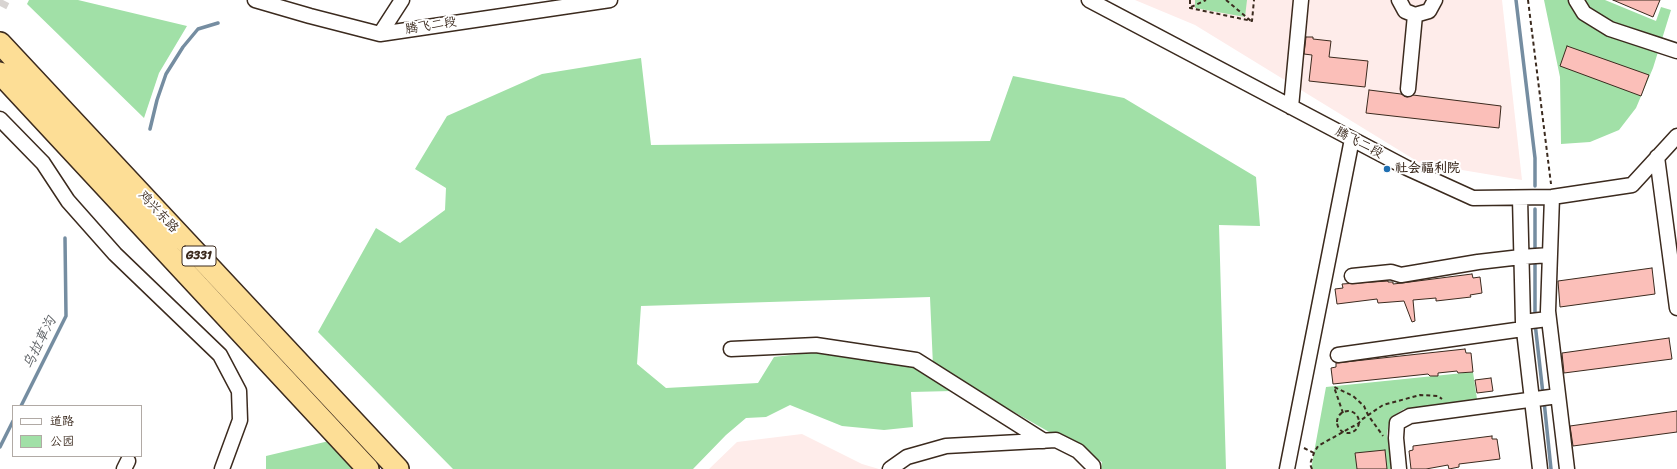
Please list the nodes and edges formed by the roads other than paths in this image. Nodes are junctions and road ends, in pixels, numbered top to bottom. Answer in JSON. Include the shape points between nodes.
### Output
{"nodes":[{"id":1,"x":255,"y":0,"type":"edge"},
{"id":2,"x":402,"y":0,"type":"edge"},
{"id":3,"x":610,"y":0,"type":"edge"},
{"id":4,"x":1089,"y":0,"type":"edge"},
{"id":5,"x":1301,"y":0,"type":"edge"},
{"id":6,"x":1399,"y":0,"type":"edge"},
{"id":7,"x":1435,"y":0,"type":"edge"},
{"id":8,"x":1576,"y":0,"type":"edge"},
{"id":9,"x":1415,"y":15,"type":"junction"},
{"id":10,"x":380,"y":34,"type":"junction"},
{"id":11,"x":0,"y":42,"type":"edge"},
{"id":12,"x":1677,"y":51,"type":"edge"},
{"id":13,"x":0,"y":73,"type":"edge"},
{"id":14,"x":1408,"y":89,"type":"dead end"},
{"id":15,"x":1292,"y":107,"type":"junction"},
{"id":16,"x":0,"y":119,"type":"edge"},
{"id":17,"x":1677,"y":136,"type":"edge"},
{"id":18,"x":1352,"y":139,"type":"junction"},
{"id":19,"x":1658,"y":157,"type":"junction"},
{"id":20,"x":1552,"y":197,"type":"junction"},
{"id":21,"x":1520,"y":198,"type":"junction"},
{"id":22,"x":1550,"y":255,"type":"junction"},
{"id":23,"x":1521,"y":257,"type":"junction"},
{"id":24,"x":1352,"y":276,"type":"dead end"},
{"id":25,"x":1677,"y":308,"type":"edge"},
{"id":26,"x":1548,"y":319,"type":"junction"},
{"id":27,"x":1523,"y":326,"type":"junction"},
{"id":28,"x":731,"y":349,"type":"dead end"},
{"id":29,"x":1338,"y":355,"type":"dead end"},
{"id":30,"x":1558,"y":396,"type":"junction"},
{"id":31,"x":1532,"y":398,"type":"junction"},
{"id":32,"x":1044,"y":441,"type":"junction"},
{"id":33,"x":222,"y":469,"type":"edge"},
{"id":34,"x":368,"y":469,"type":"edge"},
{"id":35,"x":398,"y":469,"type":"edge"},
{"id":36,"x":890,"y":469,"type":"edge"},
{"id":37,"x":1094,"y":469,"type":"edge"},
{"id":38,"x":1286,"y":469,"type":"edge"},
{"id":39,"x":1399,"y":469,"type":"edge"},
{"id":40,"x":1540,"y":469,"type":"edge"},
{"id":41,"x":1567,"y":469,"type":"edge"}],
"edges":[{"from":1,"to":10,"type":"street","name":"腾飞二段"},
{"from":2,"to":10,"type":"street"},
{"from":3,"to":10,"type":"street","name":"腾飞二段"},
{"from":4,"to":15,"type":"street","name":"腾飞二段"},
{"from":5,"to":15,"type":"street"},
{"from":6,"to":9,"type":"street","via":[[1405,12]]},
{"from":7,"to":9,"type":"street","via":[[1428,10]]},
{"from":8,"to":12,"type":"street","via":[[1584,13],[1610,29]]},
{"from":9,"to":14,"type":"street"},
{"from":11,"to":35,"type":"highway","name":"鸡兴东路","number":"G331"},
{"from":13,"to":34,"type":"highway","name":"鸡兴东路","number":"G331"},
{"from":15,"to":18,"type":"street","name":"腾飞二段"},
{"from":16,"to":33,"type":"street","via":[[43,163],[68,201],[115,254],[220,355],[239,391],[240,420]]},
{"from":17,"to":19,"type":"street","name":"腾飞二段"},
{"from":18,"to":21,"type":"street","name":"腾飞二段","via":[[1473,198]]},
{"from":18,"to":38,"type":"street"},
{"from":19,"to":20,"type":"street","name":"腾飞二段","via":[[1632,185]]},
{"from":19,"to":25,"type":"street"},
{"from":20,"to":21,"type":"street","name":"腾飞二段"},
{"from":20,"to":22,"type":"street"},
{"from":21,"to":23,"type":"street"},
{"from":22,"to":23,"type":"street"},
{"from":22,"to":26,"type":"street"},
{"from":23,"to":24,"type":"street","via":[[1402,275],[1391,272]]},
{"from":23,"to":27,"type":"street"},
{"from":26,"to":27,"type":"street"},
{"from":26,"to":30,"type":"street"},
{"from":27,"to":29,"type":"street"},
{"from":27,"to":31,"type":"street"},
{"from":28,"to":32,"type":"street","via":[[816,345],[916,360]]},
{"from":30,"to":31,"type":"street"},
{"from":30,"to":41,"type":"street"},
{"from":31,"to":39,"type":"street","via":[[1410,416],[1397,423]]},
{"from":31,"to":40,"type":"street"},
{"from":32,"to":36,"type":"street","via":[[946,446],[907,457]]},
{"from":32,"to":37,"type":"street","via":[[1056,440],[1078,451]]}]}
